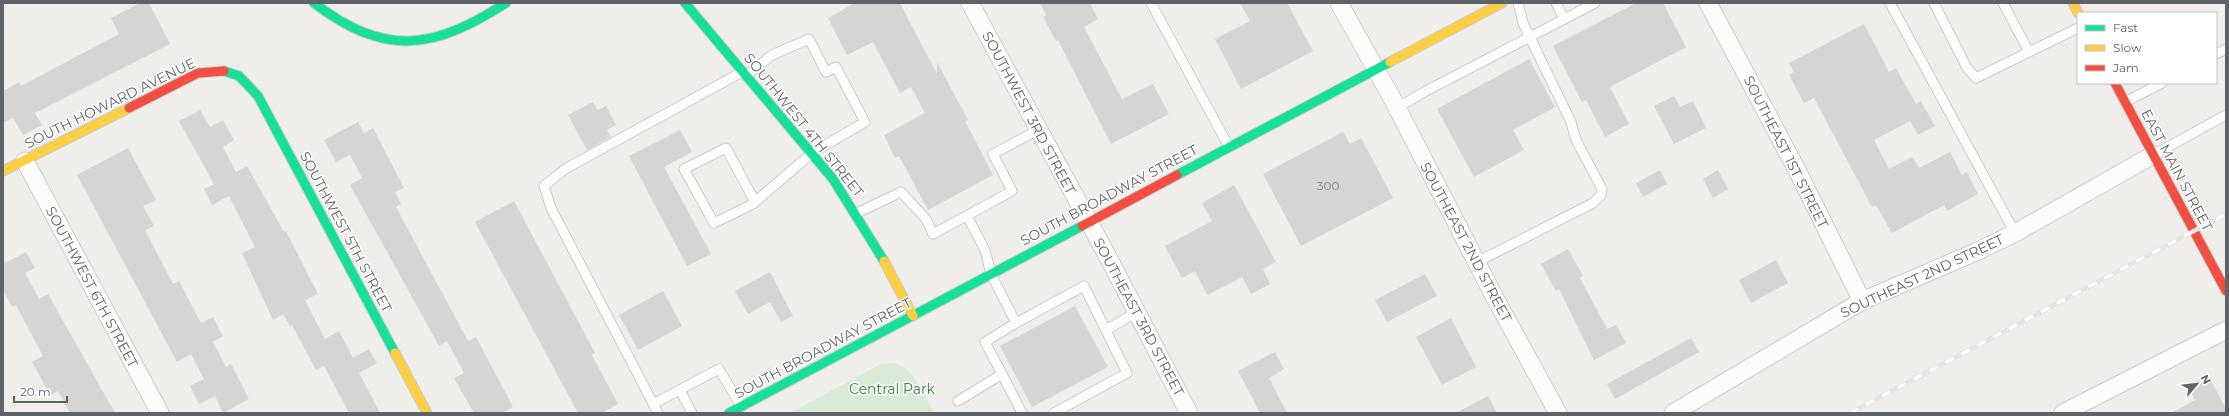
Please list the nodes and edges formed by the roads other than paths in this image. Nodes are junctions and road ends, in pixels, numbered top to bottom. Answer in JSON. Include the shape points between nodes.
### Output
{"nodes":[{"id":1,"x":314,"y":3,"type":"edge"},
{"id":2,"x":506,"y":3,"type":"edge"},
{"id":3,"x":685,"y":3,"type":"edge"},
{"id":4,"x":970,"y":3,"type":"edge"},
{"id":5,"x":1151,"y":3,"type":"edge"},
{"id":6,"x":1339,"y":3,"type":"edge"},
{"id":7,"x":1502,"y":3,"type":"edge"},
{"id":8,"x":1518,"y":3,"type":"edge"},
{"id":9,"x":1556,"y":3,"type":"edge"},
{"id":10,"x":1595,"y":3,"type":"edge"},
{"id":11,"x":1708,"y":3,"type":"edge"},
{"id":12,"x":1890,"y":3,"type":"edge"},
{"id":13,"x":1934,"y":3,"type":"edge"},
{"id":14,"x":2003,"y":3,"type":"edge"},
{"id":15,"x":2073,"y":3,"type":"edge"},
{"id":16,"x":2078,"y":12,"type":"edge"},
{"id":17,"x":1564,"y":19,"type":"junction"},
{"id":18,"x":2077,"y":28,"type":"edge"},
{"id":19,"x":1530,"y":36,"type":"junction"},
{"id":20,"x":2226,"y":49,"type":"edge"},
{"id":21,"x":2029,"y":52,"type":"junction"},
{"id":22,"x":2217,"y":54,"type":"edge"},
{"id":23,"x":1375,"y":70,"type":"junction"},
{"id":24,"x":232,"y":71,"type":"joint"},
{"id":25,"x":745,"y":73,"type":"junction"},
{"id":26,"x":2116,"y":84,"type":"edge"},
{"id":27,"x":2160,"y":84,"type":"edge"},
{"id":28,"x":2125,"y":102,"type":"junction"},
{"id":29,"x":1397,"y":108,"type":"junction"},
{"id":30,"x":2226,"y":115,"type":"edge"},
{"id":31,"x":1038,"y":130,"type":"junction"},
{"id":32,"x":1229,"y":147,"type":"junction"},
{"id":33,"x":812,"y":152,"type":"junction"},
{"id":34,"x":2153,"y":155,"type":"junction"},
{"id":35,"x":25,"y":161,"type":"junction"},
{"id":36,"x":3,"y":171,"type":"edge"},
{"id":37,"x":755,"y":202,"type":"junction"},
{"id":38,"x":857,"y":213,"type":"junction"},
{"id":39,"x":967,"y":216,"type":"junction"},
{"id":40,"x":1088,"y":222,"type":"junction"},
{"id":41,"x":2015,"y":233,"type":"junction"},
{"id":42,"x":1477,"y":262,"type":"junction"},
{"id":43,"x":991,"y":274,"type":"junction"},
{"id":44,"x":2226,"y":291,"type":"edge"},
{"id":45,"x":1862,"y":301,"type":"junction"},
{"id":46,"x":1137,"y":312,"type":"junction"},
{"id":47,"x":913,"y":316,"type":"junction"},
{"id":48,"x":1016,"y":323,"type":"junction"},
{"id":49,"x":1106,"y":330,"type":"junction"},
{"id":50,"x":2226,"y":330,"type":"edge"},
{"id":51,"x":1002,"y":374,"type":"junction"},
{"id":52,"x":680,"y":390,"type":"junction"},
{"id":53,"x":958,"y":401,"type":"dead end"},
{"id":54,"x":653,"y":404,"type":"junction"},
{"id":55,"x":741,"y":407,"type":"junction"},
{"id":56,"x":160,"y":413,"type":"edge"},
{"id":57,"x":427,"y":413,"type":"edge"},
{"id":58,"x":658,"y":413,"type":"edge"},
{"id":59,"x":692,"y":413,"type":"edge"},
{"id":60,"x":729,"y":413,"type":"edge"},
{"id":61,"x":1022,"y":413,"type":"edge"},
{"id":62,"x":1054,"y":413,"type":"edge"},
{"id":63,"x":1189,"y":413,"type":"edge"},
{"id":64,"x":1558,"y":413,"type":"edge"},
{"id":65,"x":1673,"y":413,"type":"edge"},
{"id":66,"x":2063,"y":413,"type":"edge"}],
"edges":[{"from":1,"to":2,"type":"main road","via":[[344,25],[364,34],[385,40],[408,42],[451,35],[474,24]]},
{"from":3,"to":25,"type":"main road","name":"SOUTHWEST 4TH STREET"},
{"from":4,"to":31,"type":"street","name":"SOUTHWEST 3RD STREET"},
{"from":5,"to":32,"type":"lane"},
{"from":6,"to":23,"type":"street","name":"SOUTHEAST 2ND STREET"},
{"from":7,"to":23,"type":"main road","name":"SOUTH BROADWAY STREET"},
{"from":8,"to":19,"type":"lane"},
{"from":9,"to":17,"type":"lane"},
{"from":10,"to":17,"type":"lane"},
{"from":11,"to":45,"type":"street","name":"SOUTHEAST 1ST STREET","via":[[1798,172]]},
{"from":12,"to":41,"type":"lane"},
{"from":13,"to":21,"type":"lane","via":[[1967,68],[1976,78]]},
{"from":14,"to":21,"type":"lane"},
{"from":15,"to":16,"type":"main road"},
{"from":17,"to":19,"type":"lane"},
{"from":18,"to":21,"type":"lane"},
{"from":19,"to":29,"type":"lane"},
{"from":19,"to":42,"type":"lane","via":[[1571,122],[1576,140],[1602,189],[1601,195],[1593,203]]},
{"from":20,"to":22,"type":"lane"},
{"from":23,"to":29,"type":"street","name":"SOUTHEAST 2ND STREET"},
{"from":23,"to":32,"type":"main road","name":"SOUTH BROADWAY STREET"},
{"from":24,"to":35,"type":"main road","name":"SOUTH HOWARD AVENUE","via":[[214,69],[198,73]]},
{"from":24,"to":57,"type":"main road","name":"SOUTHWEST 5TH STREET","via":[[258,96]]},
{"from":25,"to":33,"type":"main road","name":"SOUTHWEST 4TH STREET"},
{"from":25,"to":33,"type":"lane","via":[[772,55],[809,39],[826,72],[836,67],[865,122]]},
{"from":25,"to":54,"type":"lane","via":[[565,169],[544,186],[551,208]]},
{"from":26,"to":28,"type":"main road","name":"EAST MAIN STREET"},
{"from":27,"to":28,"type":"lane"},
{"from":28,"to":34,"type":"main road","name":"EAST MAIN STREET"},
{"from":29,"to":42,"type":"street","name":"SOUTHEAST 2ND STREET"},
{"from":30,"to":34,"type":"lane"},
{"from":31,"to":39,"type":"lane","via":[[993,154],[1012,191]]},
{"from":31,"to":40,"type":"street","name":"SOUTHWEST 3RD STREET"},
{"from":32,"to":40,"type":"main road","name":"SOUTH BROADWAY STREET"},
{"from":33,"to":37,"type":"lane"},
{"from":33,"to":38,"type":"main road","name":"SOUTHWEST 4TH STREET"},
{"from":34,"to":41,"type":"street","name":"SOUTHEAST 2ND STREET"},
{"from":34,"to":44,"type":"main road","name":"EAST MAIN STREET"},
{"from":35,"to":36,"type":"main road","name":"SOUTH HOWARD AVENUE"},
{"from":35,"to":56,"type":"street","name":"SOUTHWEST 6TH STREET"},
{"from":37,"to":37,"type":"lane","via":[[714,223],[684,169],[726,148]]},
{"from":38,"to":39,"type":"lane","via":[[901,192],[926,219],[932,234]]},
{"from":38,"to":47,"type":"main road","name":"SOUTHWEST 4TH STREET"},
{"from":39,"to":43,"type":"lane","via":[[985,250]]},
{"from":40,"to":43,"type":"main road","name":"SOUTH BROADWAY STREET"},
{"from":40,"to":46,"type":"street","name":"SOUTHEAST 3RD STREET"},
{"from":41,"to":45,"type":"street","name":"SOUTHEAST 2ND STREET"},
{"from":42,"to":64,"type":"street","name":"SOUTHEAST 2ND STREET"},
{"from":43,"to":47,"type":"main road","name":"SOUTH BROADWAY STREET"},
{"from":43,"to":48,"type":"lane"},
{"from":45,"to":65,"type":"street","name":"SOUTHEAST 2ND STREET"},
{"from":46,"to":49,"type":"lane"},
{"from":46,"to":63,"type":"street","name":"SOUTHEAST 3RD STREET"},
{"from":47,"to":55,"type":"main road","name":"SOUTH BROADWAY STREET"},
{"from":48,"to":49,"type":"lane","via":[[1084,286]]},
{"from":48,"to":51,"type":"lane","via":[[985,342]]},
{"from":49,"to":62,"type":"lane","via":[[1127,373]]},
{"from":50,"to":66,"type":"street"},
{"from":51,"to":53,"type":"lane"},
{"from":51,"to":61,"type":"lane"},
{"from":52,"to":54,"type":"lane"},
{"from":52,"to":55,"type":"lane","via":[[719,368]]},
{"from":52,"to":59,"type":"lane"},
{"from":54,"to":58,"type":"lane"},
{"from":55,"to":60,"type":"main road","name":"SOUTH BROADWAY STREET"}]}
